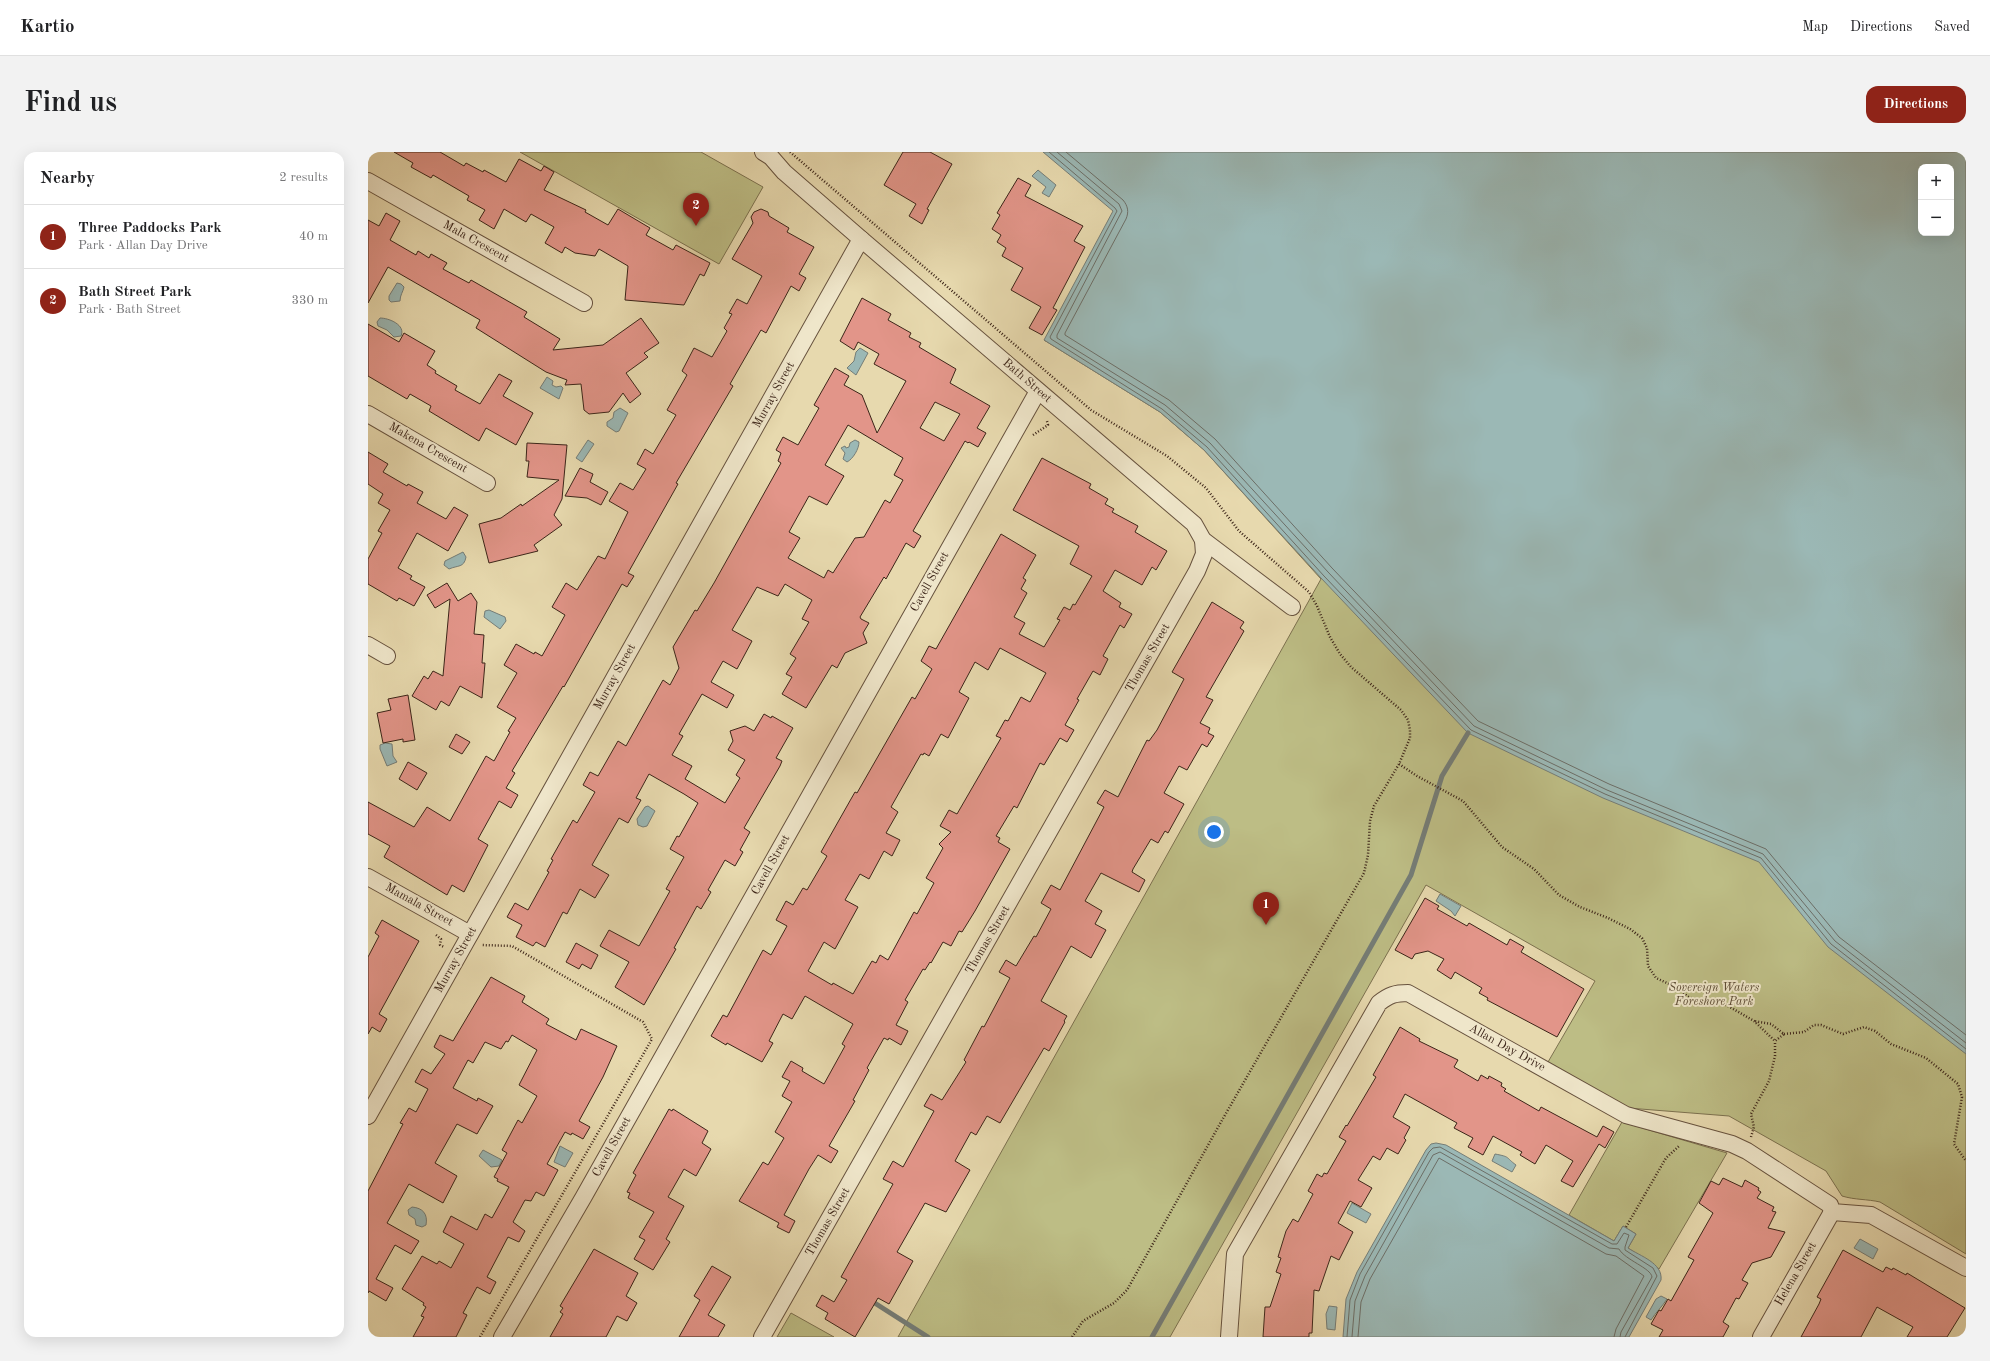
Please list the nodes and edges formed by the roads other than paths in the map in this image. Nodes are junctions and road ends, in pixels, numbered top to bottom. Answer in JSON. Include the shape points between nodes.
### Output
{"nodes":[{"id":1,"x":763,"y":152,"type":"edge"},
{"id":2,"x":368,"y":181,"type":"edge"},
{"id":3,"x":861,"y":239,"type":"junction"},
{"id":4,"x":584,"y":303,"type":"dead end"},
{"id":5,"x":1038,"y":391,"type":"junction"},
{"id":6,"x":368,"y":414,"type":"edge"},
{"id":7,"x":488,"y":483,"type":"dead end"},
{"id":8,"x":1203,"y":540,"type":"junction"},
{"id":9,"x":1292,"y":607,"type":"dead end"},
{"id":10,"x":368,"y":646,"type":"edge"},
{"id":11,"x":386,"y":656,"type":"dead end"},
{"id":12,"x":368,"y":877,"type":"edge"},
{"id":13,"x":470,"y":934,"type":"junction"},
{"id":14,"x":368,"y":1116,"type":"edge"},
{"id":15,"x":1832,"y":1212,"type":"junction"},
{"id":16,"x":1966,"y":1268,"type":"edge"},
{"id":17,"x":502,"y":1337,"type":"edge"},
{"id":18,"x":762,"y":1337,"type":"edge"},
{"id":19,"x":1229,"y":1337,"type":"edge"},
{"id":20,"x":1761,"y":1337,"type":"edge"}],
"edges":[{"from":1,"to":3,"type":"street","name":"Bath Street"},
{"from":2,"to":4,"type":"street","name":"Mala Crescent"},
{"from":3,"to":5,"type":"street","name":"Bath Street"},
{"from":3,"to":13,"type":"street","name":"Murray Street"},
{"from":5,"to":8,"type":"street","name":"Bath Street","via":[[1194,524]]},
{"from":5,"to":17,"type":"street","name":"Cavell Street","via":[[591,1185]]},
{"from":6,"to":7,"type":"street","name":"Makena Crescent"},
{"from":8,"to":9,"type":"street","name":"Bath Street"},
{"from":8,"to":18,"type":"street","name":"Thomas Street","via":[[1204,554],[1197,571]]},
{"from":10,"to":11,"type":"street"},
{"from":12,"to":13,"type":"street","name":"Mamala Street"},
{"from":13,"to":14,"type":"street","name":"Murray Street"},
{"from":15,"to":16,"type":"street","via":[[1871,1215]]},
{"from":15,"to":19,"type":"street","name":"Allan Day Drive","via":[[1830,1205],[1747,1151],[1732,1144],[1626,1115],[1408,993],[1389,995],[1379,1003],[1235,1254]]},
{"from":15,"to":20,"type":"street","name":"Helena Street"}]}
